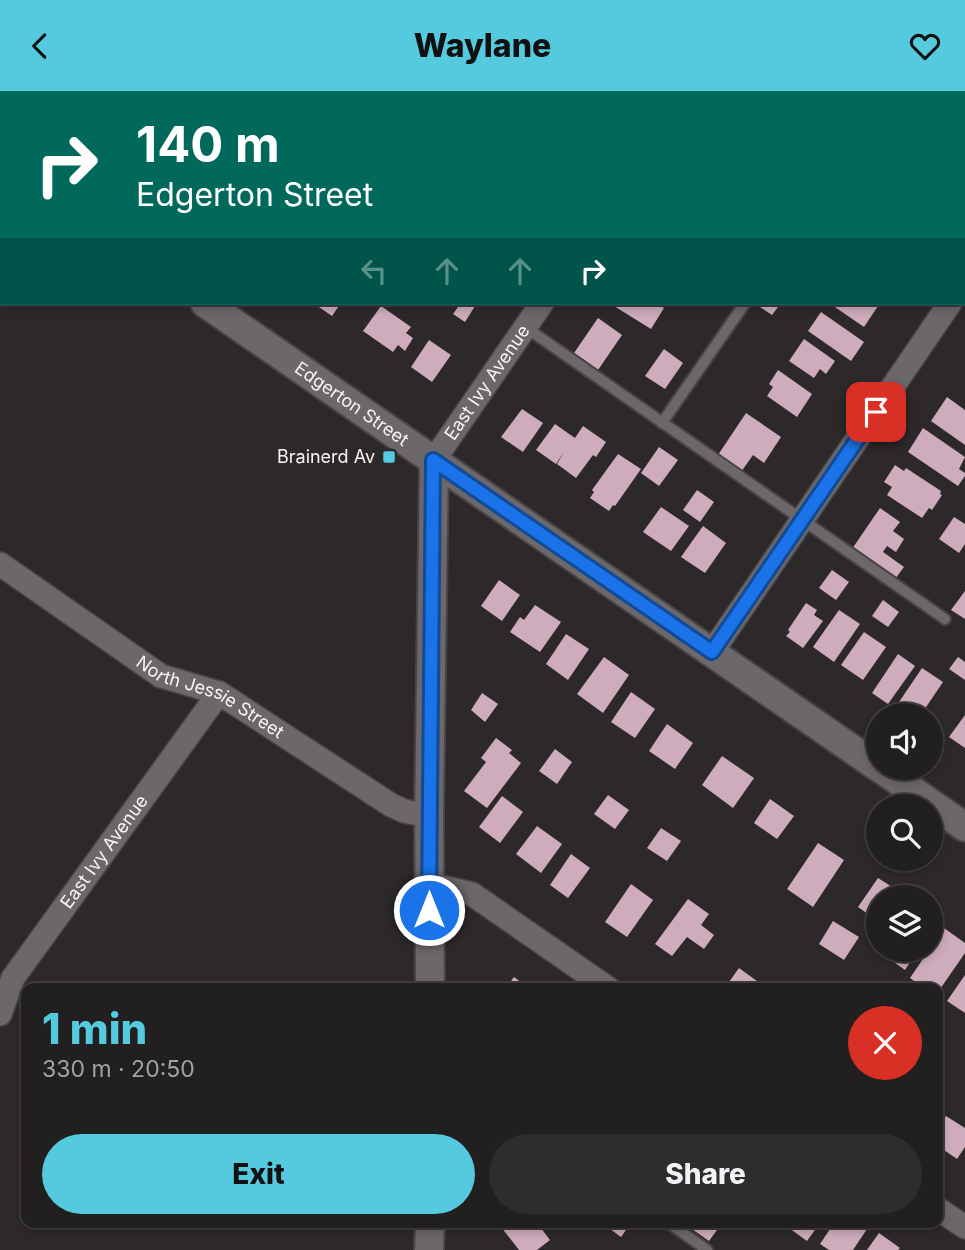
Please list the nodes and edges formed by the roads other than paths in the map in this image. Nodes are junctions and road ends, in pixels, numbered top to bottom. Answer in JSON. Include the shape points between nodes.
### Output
{"nodes":[{"id":1,"x":208,"y":305,"type":"edge"},
{"id":2,"x":541,"y":305,"type":"edge"},
{"id":3,"x":743,"y":305,"type":"edge"},
{"id":4,"x":949,"y":305,"type":"edge"},
{"id":5,"x":525,"y":327,"type":"junction"},
{"id":6,"x":662,"y":423,"type":"junction"},
{"id":7,"x":433,"y":460,"type":"junction"},
{"id":8,"x":801,"y":520,"type":"junction"},
{"id":9,"x":0,"y":564,"type":"edge"},
{"id":10,"x":944,"y":619,"type":"dead end"},
{"id":11,"x":712,"y":652,"type":"junction"},
{"id":12,"x":219,"y":693,"type":"junction"},
{"id":13,"x":866,"y":759,"type":"edge"},
{"id":14,"x":896,"y":780,"type":"edge"},
{"id":15,"x":429,"y":816,"type":"junction"},
{"id":16,"x":965,"y":827,"type":"edge"},
{"id":17,"x":429,"y":884,"type":"junction"},
{"id":18,"x":7,"y":973,"type":"edge"},
{"id":19,"x":430,"y":983,"type":"edge"},
{"id":20,"x":601,"y":983,"type":"edge"},
{"id":21,"x":0,"y":1014,"type":"edge"},
{"id":22,"x":943,"y":1212,"type":"edge"},
{"id":23,"x":965,"y":1227,"type":"edge"},
{"id":24,"x":430,"y":1228,"type":"edge"},
{"id":25,"x":676,"y":1228,"type":"edge"},
{"id":26,"x":429,"y":1250,"type":"edge"},
{"id":27,"x":707,"y":1250,"type":"edge"}],
"edges":[{"from":1,"to":7,"type":"street","name":"Edgerton Street"},
{"from":2,"to":5,"type":"street","name":"East Ivy Avenue"},
{"from":3,"to":6,"type":"lane"},
{"from":4,"to":8,"type":"street"},
{"from":5,"to":6,"type":"lane"},
{"from":5,"to":7,"type":"street","name":"East Ivy Avenue"},
{"from":6,"to":8,"type":"lane"},
{"from":7,"to":11,"type":"street","name":"Edgerton Street"},
{"from":7,"to":15,"type":"street"},
{"from":8,"to":10,"type":"lane"},
{"from":8,"to":11,"type":"street"},
{"from":9,"to":12,"type":"street","name":"North Jessie Street","via":[[161,676]]},
{"from":11,"to":13,"type":"street","name":"Edgerton Street"},
{"from":12,"to":15,"type":"street","name":"North Jessie Street","via":[[391,805]]},
{"from":12,"to":18,"type":"street","name":"East Ivy Avenue"},
{"from":14,"to":16,"type":"street","name":"Edgerton Street"},
{"from":15,"to":17,"type":"street"},
{"from":17,"to":19,"type":"street"},
{"from":17,"to":20,"type":"street","via":[[472,894]]},
{"from":18,"to":21,"type":"street","name":"East Ivy Avenue"},
{"from":22,"to":23,"type":"street"},
{"from":24,"to":26,"type":"street"},
{"from":25,"to":27,"type":"lane"}]}
